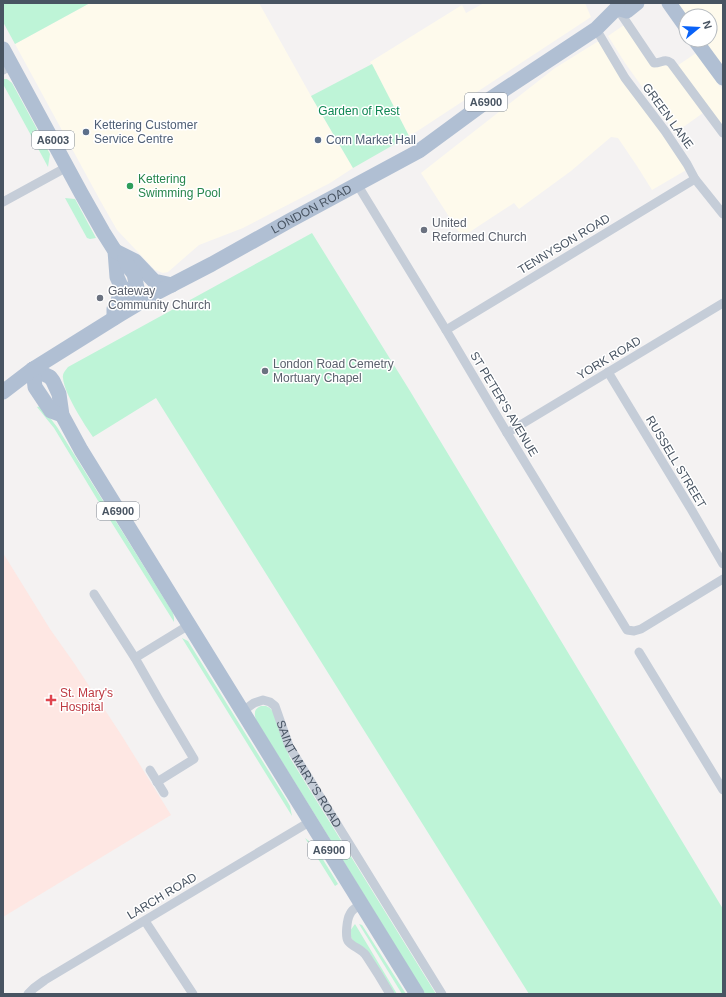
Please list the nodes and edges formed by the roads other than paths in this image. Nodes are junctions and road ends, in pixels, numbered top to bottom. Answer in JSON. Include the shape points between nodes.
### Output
{"nodes":[{"id":1,"x":637,"y":3,"type":"edge"},
{"id":2,"x":669,"y":3,"type":"edge"},
{"id":3,"x":613,"y":7,"type":"edge"},
{"id":4,"x":678,"y":16,"type":"edge"},
{"id":5,"x":596,"y":28,"type":"junction"},
{"id":6,"x":3,"y":48,"type":"edge"},
{"id":7,"x":701,"y":48,"type":"edge"},
{"id":8,"x":8,"y":68,"type":"edge"},
{"id":9,"x":723,"y":78,"type":"edge"},
{"id":10,"x":723,"y":133,"type":"edge"},
{"id":11,"x":67,"y":167,"type":"junction"},
{"id":12,"x":695,"y":179,"type":"junction"},
{"id":13,"x":357,"y":184,"type":"junction"},
{"id":14,"x":3,"y":202,"type":"edge"},
{"id":15,"x":723,"y":214,"type":"edge"},
{"id":16,"x":120,"y":253,"type":"junction"},
{"id":17,"x":172,"y":285,"type":"junction"},
{"id":18,"x":121,"y":286,"type":"junction"},
{"id":19,"x":140,"y":302,"type":"junction"},
{"id":20,"x":723,"y":303,"type":"edge"},
{"id":21,"x":114,"y":318,"type":"junction"},
{"id":22,"x":446,"y":330,"type":"junction"},
{"id":23,"x":33,"y":369,"type":"junction"},
{"id":24,"x":608,"y":372,"type":"junction"},
{"id":25,"x":3,"y":392,"type":"edge"},
{"id":26,"x":507,"y":433,"type":"junction"},
{"id":27,"x":723,"y":564,"type":"edge"},
{"id":28,"x":723,"y":579,"type":"edge"},
{"id":29,"x":94,"y":594,"type":"dead end"},
{"id":30,"x":189,"y":624,"type":"junction"},
{"id":31,"x":639,"y":652,"type":"dead end"},
{"id":32,"x":135,"y":658,"type":"junction"},
{"id":33,"x":243,"y":711,"type":"junction"},
{"id":34,"x":150,"y":770,"type":"dead end"},
{"id":35,"x":157,"y":782,"type":"junction"},
{"id":36,"x":723,"y":790,"type":"edge"},
{"id":37,"x":164,"y":793,"type":"dead end"},
{"id":38,"x":311,"y":821,"type":"junction"},
{"id":39,"x":362,"y":904,"type":"junction"},
{"id":40,"x":145,"y":921,"type":"junction"},
{"id":41,"x":28,"y":994,"type":"edge"},
{"id":42,"x":193,"y":994,"type":"edge"},
{"id":43,"x":390,"y":994,"type":"edge"},
{"id":44,"x":417,"y":994,"type":"edge"},
{"id":45,"x":442,"y":994,"type":"edge"}],
"edges":[{"from":1,"to":3,"type":"main road","via":[[627,11]]},
{"from":2,"to":4,"type":"main road"},
{"from":3,"to":5,"type":"main road","name":"LONDON ROAD","number":"A6900"},
{"from":3,"to":10,"type":"street","via":[[654,63],[667,60],[671,63]]},
{"from":5,"to":12,"type":"street","name":"GREEN LANE","via":[[625,78],[665,131]]},
{"from":5,"to":13,"type":"main road","name":"LONDON ROAD","number":"A6900","via":[[487,101],[419,151]]},
{"from":6,"to":8,"type":"main road","number":"A6003"},
{"from":7,"to":9,"type":"main road"},
{"from":8,"to":11,"type":"main road","number":"A6003"},
{"from":11,"to":14,"type":"street"},
{"from":11,"to":16,"type":"main road","number":"A6003","via":[[103,232]]},
{"from":12,"to":15,"type":"street","name":"GREEN LANE"},
{"from":12,"to":22,"type":"street","name":"TENNYSON ROAD"},
{"from":13,"to":17,"type":"main road","name":"LONDON ROAD","number":"A6900"},
{"from":13,"to":22,"type":"street","name":"ST PETER'S AVENUE"},
{"from":16,"to":17,"type":"main road","number":"A6003","via":[[135,261],[154,281]]},
{"from":16,"to":18,"type":"main road","number":"A6003","via":[[117,277]]},
{"from":16,"to":19,"type":"main road","number":"A6003","via":[[134,274]]},
{"from":17,"to":19,"type":"main road","name":"LONDON ROAD","number":"A6900"},
{"from":18,"to":19,"type":"main road"},
{"from":18,"to":21,"type":"main road"},
{"from":19,"to":21,"type":"main road","name":"LONDON ROAD"},
{"from":20,"to":24,"type":"street","name":"YORK ROAD"},
{"from":21,"to":23,"type":"main road","name":"LONDON ROAD"},
{"from":22,"to":26,"type":"street","name":"ST PETER'S AVENUE"},
{"from":23,"to":25,"type":"main road","name":"LONDON ROAD"},
{"from":23,"to":30,"type":"main road","name":"SAINT MARY'S ROAD","number":"A6900","via":[[53,381],[60,394],[62,415],[81,450]]},
{"from":24,"to":26,"type":"street","name":"YORK ROAD"},
{"from":24,"to":27,"type":"street","name":"RUSSELL STREET"},
{"from":26,"to":28,"type":"street","name":"ST PETER'S AVENUE","via":[[627,630],[641,629]]},
{"from":29,"to":32,"type":"street"},
{"from":30,"to":32,"type":"street"},
{"from":30,"to":33,"type":"main road","name":"SAINT MARY'S ROAD","number":"A6900"},
{"from":31,"to":36,"type":"street"},
{"from":32,"to":35,"type":"street","via":[[194,759]]},
{"from":33,"to":38,"type":"main road","name":"SAINT MARY'S ROAD","number":"A6900"},
{"from":33,"to":45,"type":"street","name":"SAINT MARY'S ROAD","via":[[263,700],[275,706],[295,756]]},
{"from":34,"to":35,"type":"street"},
{"from":35,"to":37,"type":"street"},
{"from":38,"to":39,"type":"main road","name":"SAINT MARY'S ROAD","number":"A6900"},
{"from":38,"to":40,"type":"street","name":"LARCH ROAD"},
{"from":39,"to":43,"type":"street","via":[[350,913],[348,940],[363,951]]},
{"from":39,"to":44,"type":"main road","name":"SAINT MARY'S ROAD","number":"A6900"},
{"from":40,"to":41,"type":"street","name":"LARCH ROAD","via":[[45,980]]},
{"from":40,"to":42,"type":"street"}]}
